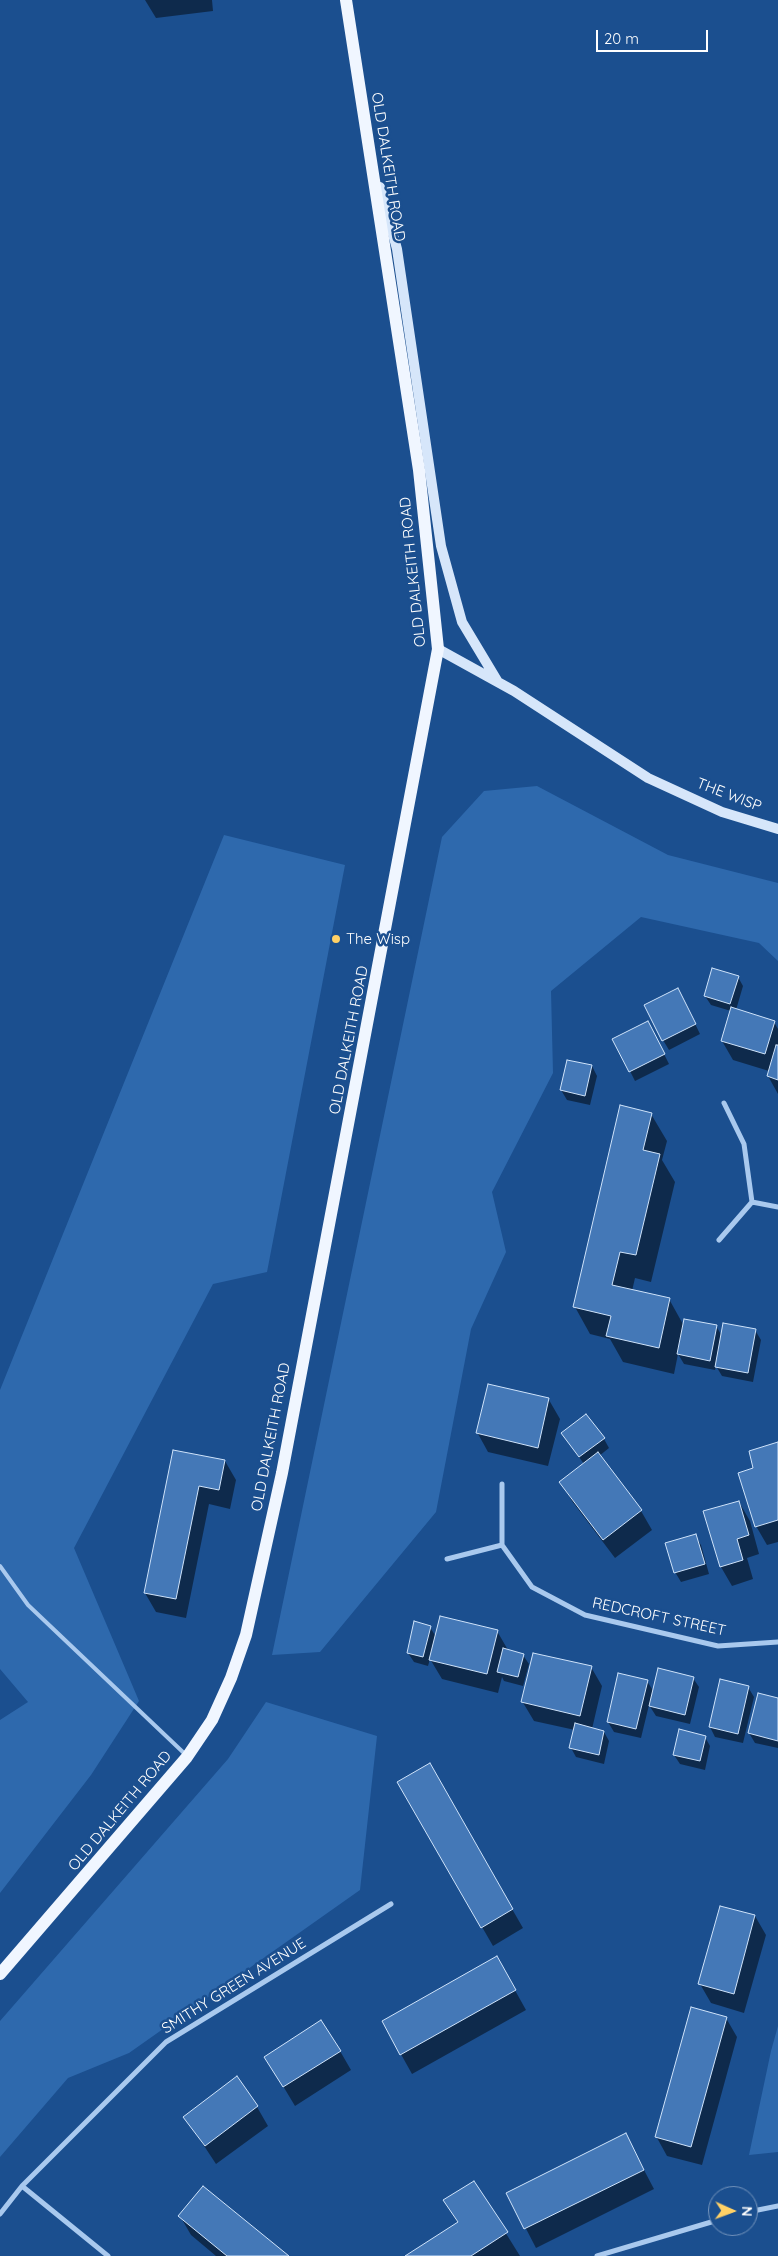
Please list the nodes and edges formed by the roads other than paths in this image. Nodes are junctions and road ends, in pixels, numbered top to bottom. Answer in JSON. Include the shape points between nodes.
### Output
{"nodes":[{"id":1,"x":346,"y":0,"type":"edge"},
{"id":2,"x":368,"y":145,"type":"junction"},
{"id":3,"x":438,"y":649,"type":"junction"},
{"id":4,"x":498,"y":682,"type":"junction"},
{"id":5,"x":778,"y":828,"type":"edge"},
{"id":6,"x":724,"y":1103,"type":"dead end"},
{"id":7,"x":752,"y":1202,"type":"junction"},
{"id":8,"x":778,"y":1207,"type":"edge"},
{"id":9,"x":719,"y":1240,"type":"dead end"},
{"id":10,"x":502,"y":1484,"type":"dead end"},
{"id":11,"x":502,"y":1545,"type":"junction"},
{"id":12,"x":447,"y":1559,"type":"dead end"},
{"id":13,"x":0,"y":1566,"type":"edge"},
{"id":14,"x":778,"y":1642,"type":"edge"},
{"id":15,"x":187,"y":1757,"type":"junction"},
{"id":16,"x":391,"y":1904,"type":"dead end"},
{"id":17,"x":0,"y":1974,"type":"edge"},
{"id":18,"x":22,"y":2186,"type":"junction"},
{"id":19,"x":778,"y":2206,"type":"edge"},
{"id":20,"x":758,"y":2210,"type":"edge"},
{"id":21,"x":0,"y":2214,"type":"edge"},
{"id":22,"x":708,"y":2223,"type":"edge"},
{"id":23,"x":108,"y":2256,"type":"edge"},
{"id":24,"x":597,"y":2256,"type":"edge"}],
"edges":[{"from":1,"to":2,"type":"main road","name":"OLD DALKEITH ROAD"},
{"from":2,"to":3,"type":"main road","name":"OLD DALKEITH ROAD","via":[[419,470]]},
{"from":2,"to":4,"type":"street","via":[[397,249],[441,546],[462,622]]},
{"from":3,"to":4,"type":"street","name":"THE WISP"},
{"from":3,"to":15,"type":"main road","name":"OLD DALKEITH ROAD","via":[[284,1464],[246,1635],[212,1720]]},
{"from":4,"to":5,"type":"street","name":"THE WISP","via":[[648,778],[722,812]]},
{"from":6,"to":7,"type":"street","via":[[744,1144]]},
{"from":7,"to":8,"type":"street"},
{"from":7,"to":9,"type":"street"},
{"from":10,"to":11,"type":"street"},
{"from":11,"to":12,"type":"street"},
{"from":11,"to":14,"type":"street","name":"REDCROFT STREET","via":[[532,1587],[585,1615],[718,1646]]},
{"from":13,"to":15,"type":"lane","via":[[28,1605]]},
{"from":15,"to":17,"type":"main road","name":"OLD DALKEITH ROAD"},
{"from":16,"to":18,"type":"street","name":"SMITHY GREEN AVENUE","via":[[166,2042]]},
{"from":18,"to":21,"type":"street","name":"SMITHY GREEN AVENUE"},
{"from":18,"to":23,"type":"street"},
{"from":19,"to":20,"type":"street"},
{"from":22,"to":24,"type":"street"}]}
